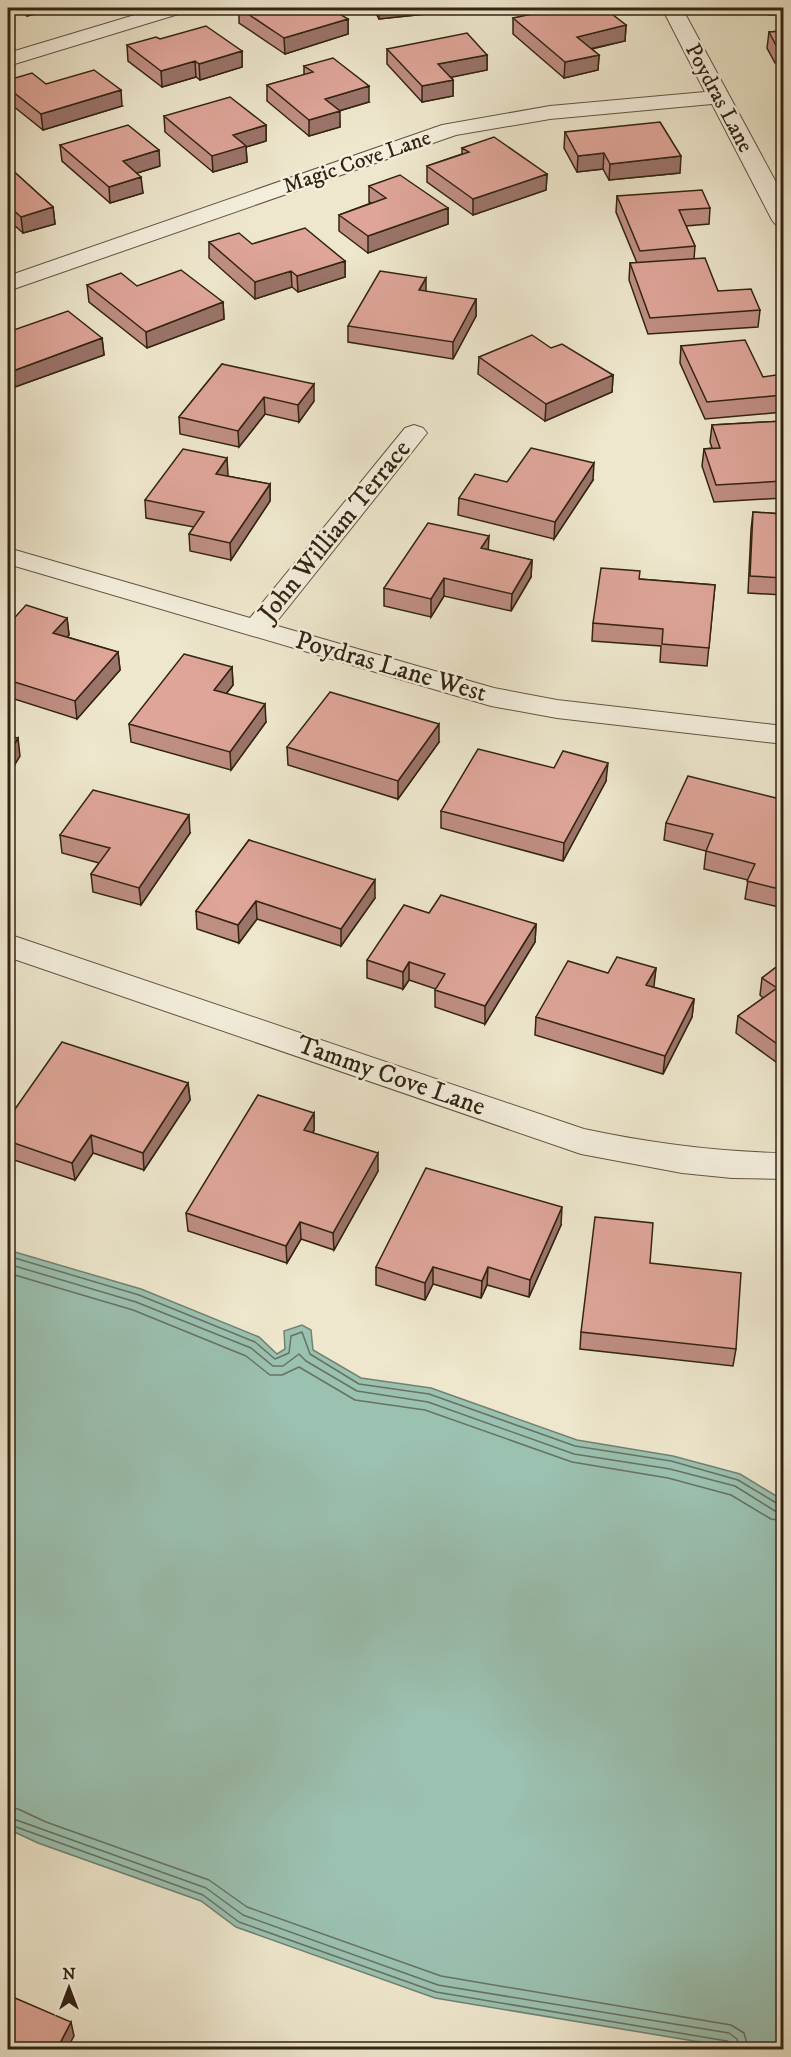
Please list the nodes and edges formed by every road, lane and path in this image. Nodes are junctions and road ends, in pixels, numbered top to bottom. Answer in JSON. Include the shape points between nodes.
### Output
{"nodes":[{"id":1,"x":178,"y":8,"type":"edge"},
{"id":2,"x":672,"y":8,"type":"edge"},
{"id":3,"x":8,"y":60,"type":"edge"},
{"id":4,"x":719,"y":97,"type":"junction"},
{"id":5,"x":783,"y":220,"type":"edge"},
{"id":6,"x":8,"y":284,"type":"edge"},
{"id":7,"x":414,"y":433,"type":"dead end"},
{"id":8,"x":8,"y":556,"type":"edge"},
{"id":9,"x":256,"y":628,"type":"junction"},
{"id":10,"x":783,"y":735,"type":"edge"},
{"id":11,"x":8,"y":945,"type":"edge"},
{"id":12,"x":783,"y":1166,"type":"edge"}],
"edges":[{"from":1,"to":3,"type":"street"},
{"from":2,"to":4,"type":"street","name":"Poydras Lane"},
{"from":4,"to":5,"type":"street","name":"Poydras Lane"},
{"from":4,"to":6,"type":"street","name":"Magic Cove Lane","via":[[557,109],[450,130]]},
{"from":7,"to":9,"type":"street","name":"John William Terrace"},
{"from":8,"to":9,"type":"street","name":"Poydras Lane West"},
{"from":9,"to":10,"type":"street","name":"Poydras Lane West","via":[[491,697],[558,709]]},
{"from":11,"to":12,"type":"street","name":"Tammy Cove Lane","via":[[581,1142],[654,1157],[738,1166]]}]}
